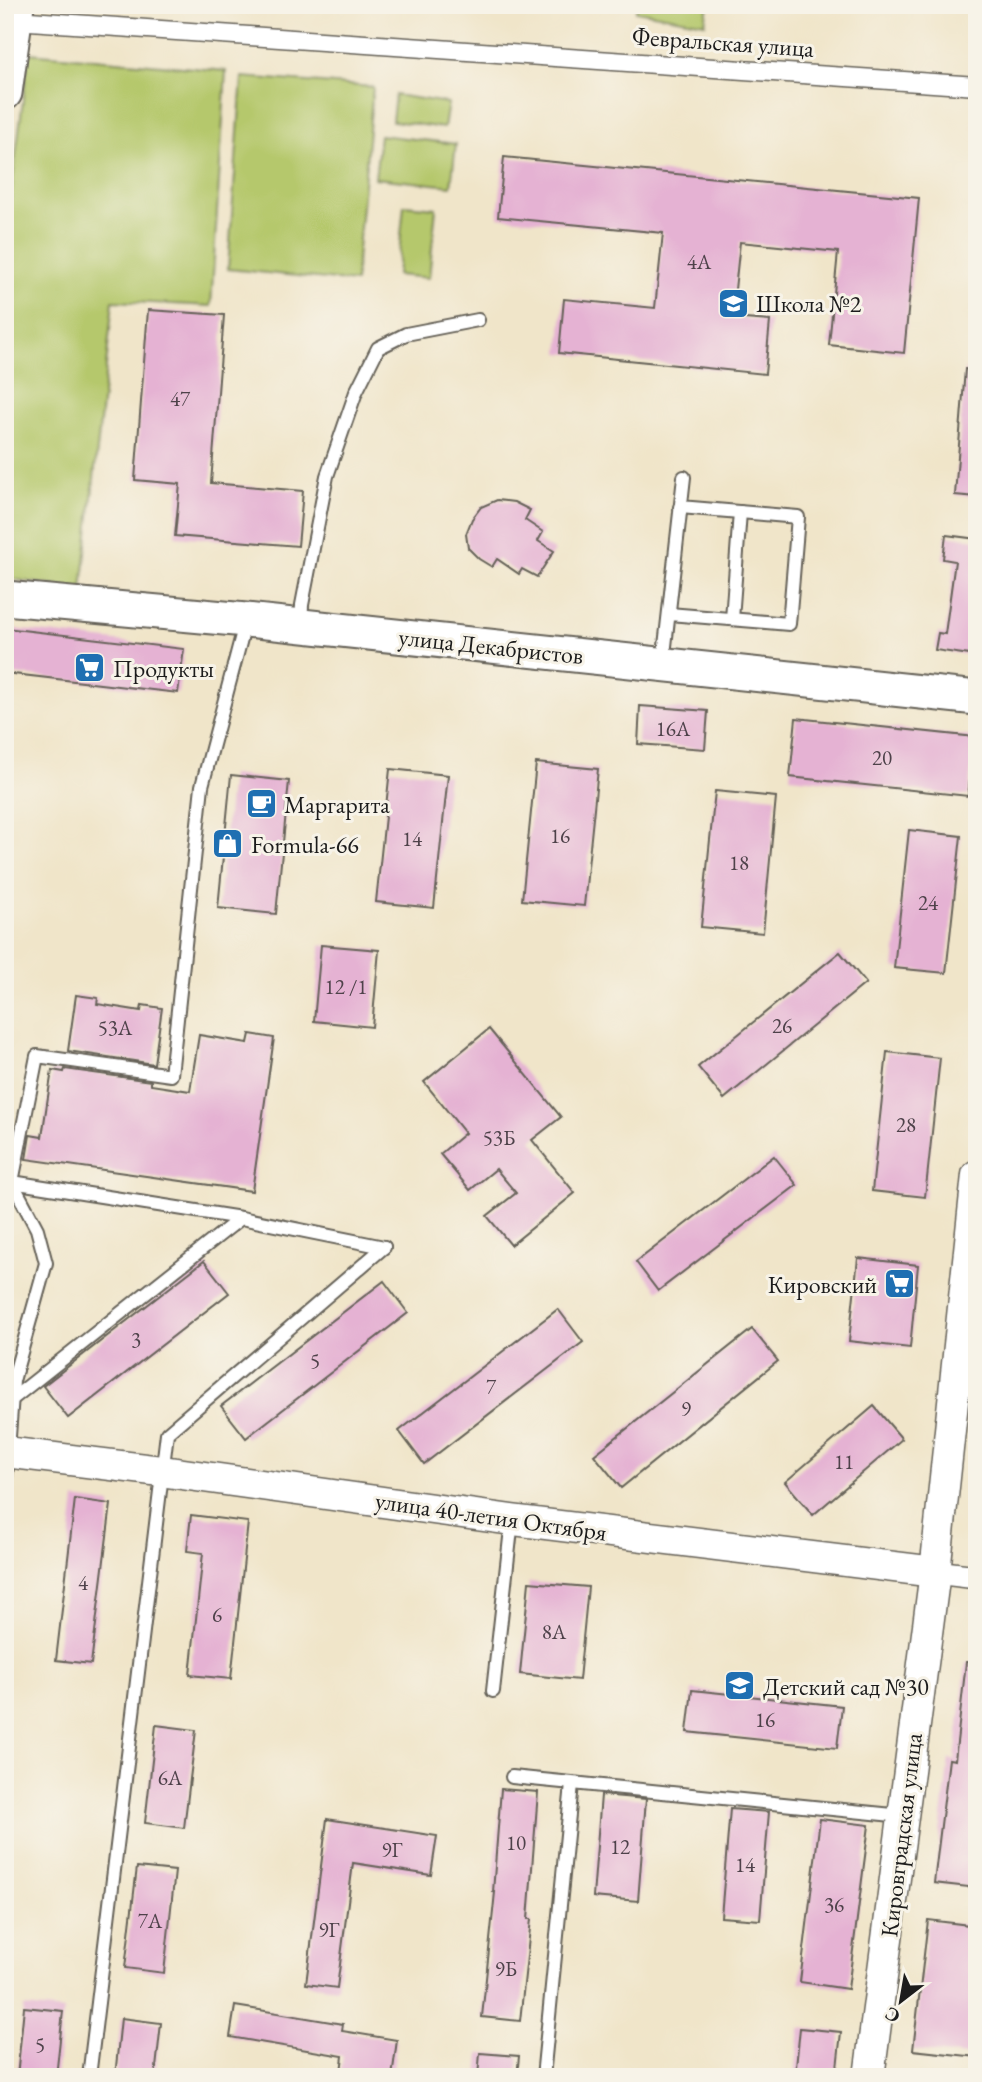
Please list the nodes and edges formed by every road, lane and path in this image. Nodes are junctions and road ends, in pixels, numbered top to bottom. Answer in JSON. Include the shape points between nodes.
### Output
{"nodes":[{"id":1,"x":12,"y":15,"type":"edge"},
{"id":2,"x":977,"y":86,"type":"edge"},
{"id":3,"x":5,"y":93,"type":"edge"},
{"id":4,"x":478,"y":320,"type":"dead end"},
{"id":5,"x":684,"y":477,"type":"dead end"},
{"id":6,"x":680,"y":507,"type":"junction"},
{"id":7,"x":740,"y":512,"type":"junction"},
{"id":8,"x":5,"y":598,"type":"edge"},
{"id":9,"x":668,"y":614,"type":"junction"},
{"id":10,"x":732,"y":619,"type":"junction"},
{"id":11,"x":247,"y":620,"type":"junction"},
{"id":12,"x":301,"y":625,"type":"junction"},
{"id":13,"x":663,"y":665,"type":"junction"},
{"id":14,"x":977,"y":698,"type":"edge"},
{"id":15,"x":977,"y":1175,"type":"edge"},
{"id":16,"x":9,"y":1184,"type":"edge"},
{"id":17,"x":241,"y":1218,"type":"junction"},
{"id":18,"x":11,"y":1400,"type":"junction"},
{"id":19,"x":6,"y":1453,"type":"edge"},
{"id":20,"x":161,"y":1471,"type":"junction"},
{"id":21,"x":5,"y":1492,"type":"edge"},
{"id":22,"x":512,"y":1520,"type":"junction"},
{"id":23,"x":935,"y":1572,"type":"junction"},
{"id":24,"x":977,"y":1577,"type":"edge"},
{"id":25,"x":493,"y":1691,"type":"dead end"},
{"id":26,"x":512,"y":1777,"type":"dead end"},
{"id":27,"x":572,"y":1784,"type":"junction"},
{"id":28,"x":903,"y":1816,"type":"junction"},
{"id":29,"x":89,"y":2077,"type":"edge"},
{"id":30,"x":542,"y":2077,"type":"edge"},
{"id":31,"x":869,"y":2077,"type":"edge"}],
"edges":[{"from":1,"to":2,"type":"street","name":"Февральская улица"},
{"from":1,"to":3,"type":"main road"},
{"from":4,"to":12,"type":"lane","via":[[406,334],[378,348],[356,393],[327,476]]},
{"from":5,"to":6,"type":"lane"},
{"from":6,"to":7,"type":"lane"},
{"from":6,"to":9,"type":"lane"},
{"from":7,"to":10,"type":"lane"},
{"from":7,"to":10,"type":"lane","via":[[798,517],[789,624]]},
{"from":8,"to":11,"type":"main road","name":"улица Декабристов"},
{"from":9,"to":10,"type":"lane"},
{"from":9,"to":13,"type":"lane"},
{"from":11,"to":12,"type":"main road","name":"улица Декабристов"},
{"from":11,"to":16,"type":"lane","via":[[202,786],[171,1075],[37,1056]]},
{"from":12,"to":13,"type":"main road","name":"улица Декабристов"},
{"from":13,"to":14,"type":"main road","name":"улица Декабристов"},
{"from":15,"to":23,"type":"street","name":"Кировградская улица"},
{"from":16,"to":17,"type":"lane"},
{"from":16,"to":18,"type":"lane","via":[[37,1229],[46,1263]]},
{"from":17,"to":18,"type":"lane"},
{"from":17,"to":20,"type":"lane","via":[[384,1247],[167,1433]]},
{"from":18,"to":19,"type":"lane"},
{"from":19,"to":20,"type":"street","name":"улица 40-летия Октября"},
{"from":19,"to":21,"type":"lane"},
{"from":20,"to":22,"type":"street","name":"улица 40-летия Октября"},
{"from":20,"to":29,"type":"lane"},
{"from":22,"to":23,"type":"street","name":"улица 40-летия Октября"},
{"from":22,"to":25,"type":"lane"},
{"from":23,"to":24,"type":"street","name":"улица 40-летия Октября"},
{"from":23,"to":28,"type":"street","name":"Кировградская улица"},
{"from":26,"to":27,"type":"lane"},
{"from":27,"to":28,"type":"lane"},
{"from":27,"to":30,"type":"lane"},
{"from":28,"to":31,"type":"street","name":"Кировградская улица"}]}
